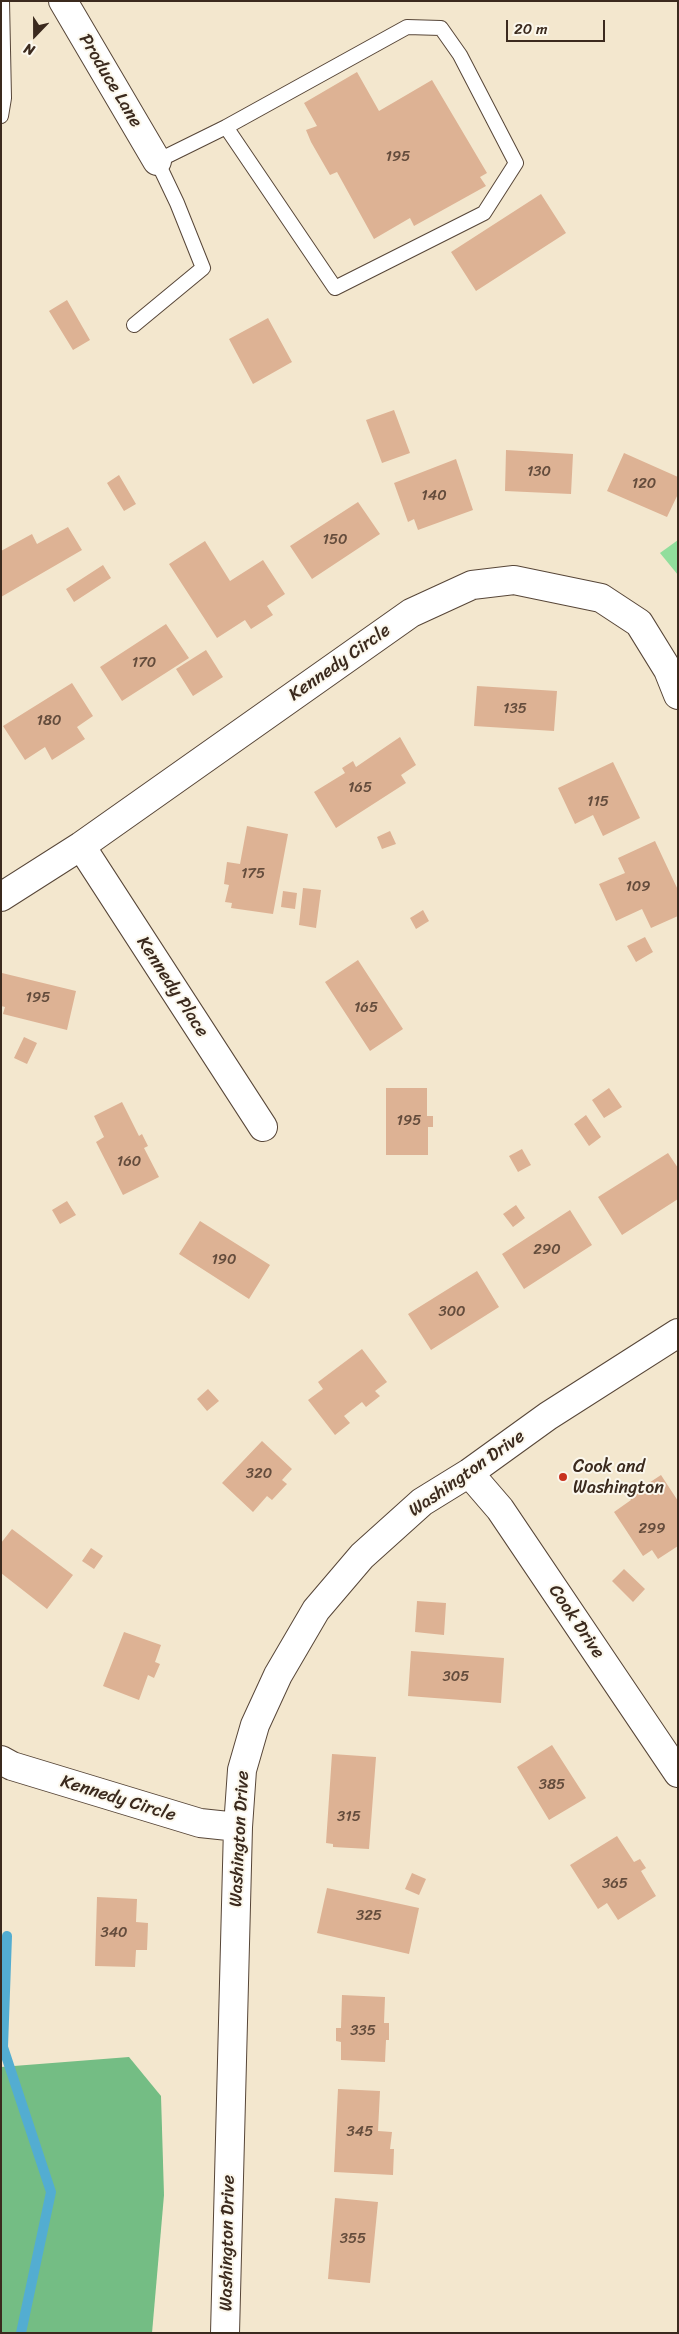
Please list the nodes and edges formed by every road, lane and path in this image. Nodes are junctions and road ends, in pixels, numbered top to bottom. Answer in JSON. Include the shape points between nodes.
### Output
{"nodes":[{"id":1,"x":2,"y":1,"type":"edge"},
{"id":2,"x":63,"y":1,"type":"edge"},
{"id":3,"x":1,"y":116,"type":"edge"},
{"id":4,"x":226,"y":127,"type":"junction"},
{"id":5,"x":157,"y":161,"type":"junction"},
{"id":6,"x":134,"y":325,"type":"dead end"},
{"id":7,"x":678,"y":694,"type":"edge"},
{"id":8,"x":81,"y":846,"type":"junction"},
{"id":9,"x":1,"y":897,"type":"edge"},
{"id":10,"x":263,"y":1127,"type":"dead end"},
{"id":11,"x":678,"y":1333,"type":"edge"},
{"id":12,"x":470,"y":1473,"type":"junction"},
{"id":13,"x":1,"y":1760,"type":"edge"},
{"id":14,"x":678,"y":1773,"type":"edge"},
{"id":15,"x":238,"y":1827,"type":"junction"},
{"id":16,"x":226,"y":2333,"type":"edge"}],
"edges":[{"from":1,"to":3,"type":"lane","via":[[4,98]]},
{"from":2,"to":5,"type":"street","name":"Produce Lane"},
{"from":4,"to":4,"type":"lane","via":[[407,27],[441,28],[460,55],[516,163],[484,213],[335,288]]},
{"from":4,"to":5,"type":"lane"},
{"from":5,"to":6,"type":"lane","via":[[203,268]]},
{"from":7,"to":8,"type":"street","name":"Kennedy Circle","via":[[668,670],[638,623],[601,598],[514,580],[472,586],[411,613]]},
{"from":8,"to":9,"type":"street","name":"Kennedy Circle"},
{"from":8,"to":10,"type":"street","name":"Kennedy Place"},
{"from":11,"to":12,"type":"street","name":"Washington Drive","via":[[548,1416]]},
{"from":12,"to":14,"type":"street","name":"Cook Drive","via":[[500,1509]]},
{"from":12,"to":15,"type":"street","name":"Washington Drive","via":[[422,1502],[362,1556],[316,1610],[278,1675],[255,1724],[242,1770]]},
{"from":13,"to":15,"type":"street","name":"Kennedy Circle","via":[[200,1823]]},
{"from":15,"to":16,"type":"street","name":"Washington Drive"}]}
